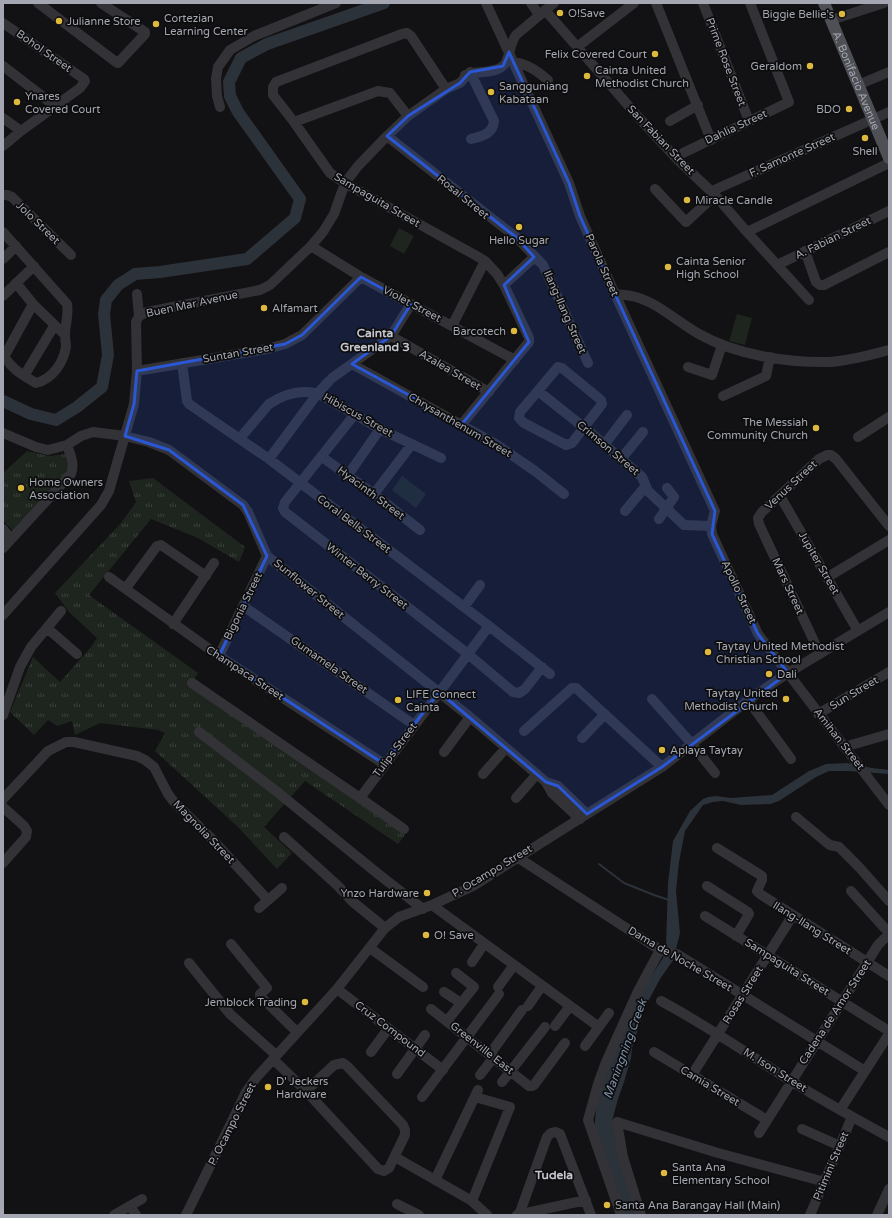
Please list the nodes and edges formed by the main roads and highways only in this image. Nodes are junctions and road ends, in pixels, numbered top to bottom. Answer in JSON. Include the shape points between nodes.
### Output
{"nodes":[{"id":1,"x":824,"y":3,"type":"edge"},
{"id":2,"x":889,"y":158,"type":"edge"}],
"edges":[{"from":1,"to":2,"type":"main road","name":"A. Bonifacio Avenue"}]}
